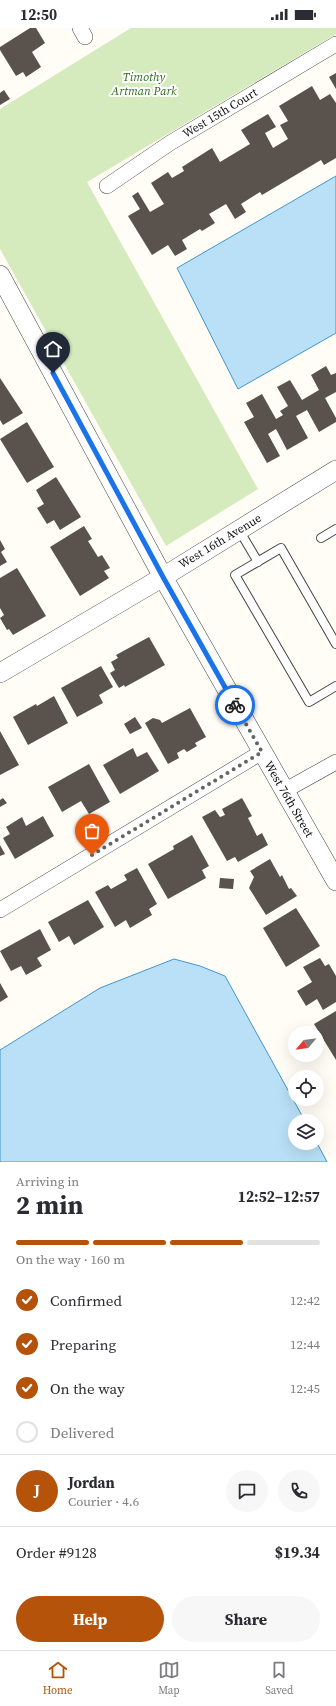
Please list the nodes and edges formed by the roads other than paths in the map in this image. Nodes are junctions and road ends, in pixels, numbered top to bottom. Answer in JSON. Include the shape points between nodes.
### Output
{"nodes":[{"id":1,"x":336,"y":44,"type":"edge"},
{"id":2,"x":107,"y":186,"type":"dead end"},
{"id":3,"x":0,"y":275,"type":"edge"},
{"id":4,"x":336,"y":470,"type":"edge"},
{"id":5,"x":336,"y":529,"type":"edge"},
{"id":6,"x":239,"y":530,"type":"junction"},
{"id":7,"x":321,"y":538,"type":"dead end"},
{"id":8,"x":258,"y":562,"type":"junction"},
{"id":9,"x":163,"y":577,"type":"junction"},
{"id":10,"x":336,"y":644,"type":"edge"},
{"id":11,"x":0,"y":673,"type":"edge"},
{"id":12,"x":336,"y":686,"type":"edge"},
{"id":13,"x":262,"y":752,"type":"junction"},
{"id":14,"x":336,"y":762,"type":"edge"},
{"id":15,"x":284,"y":791,"type":"junction"},
{"id":16,"x":336,"y":881,"type":"edge"},
{"id":17,"x":0,"y":910,"type":"edge"}],
"edges":[{"from":1,"to":2,"type":"street","name":"West 15th Court","via":[[170,143]]},
{"from":3,"to":9,"type":"street","name":"West 76th Street"},
{"from":4,"to":6,"type":"street","name":"West 16th Avenue"},
{"from":5,"to":7,"type":"lane"},
{"from":6,"to":8,"type":"lane"},
{"from":6,"to":9,"type":"street","name":"West 16th Avenue"},
{"from":8,"to":10,"type":"lane","via":[[281,548]]},
{"from":8,"to":12,"type":"lane","via":[[235,575],[309,702]]},
{"from":9,"to":11,"type":"street","name":"West 16th Avenue"},
{"from":9,"to":13,"type":"street","name":"West 76th Street"},
{"from":13,"to":15,"type":"street","name":"West 76th Street"},
{"from":13,"to":17,"type":"street"},
{"from":14,"to":15,"type":"street"},
{"from":15,"to":16,"type":"street","name":"West 76th Street"}]}
